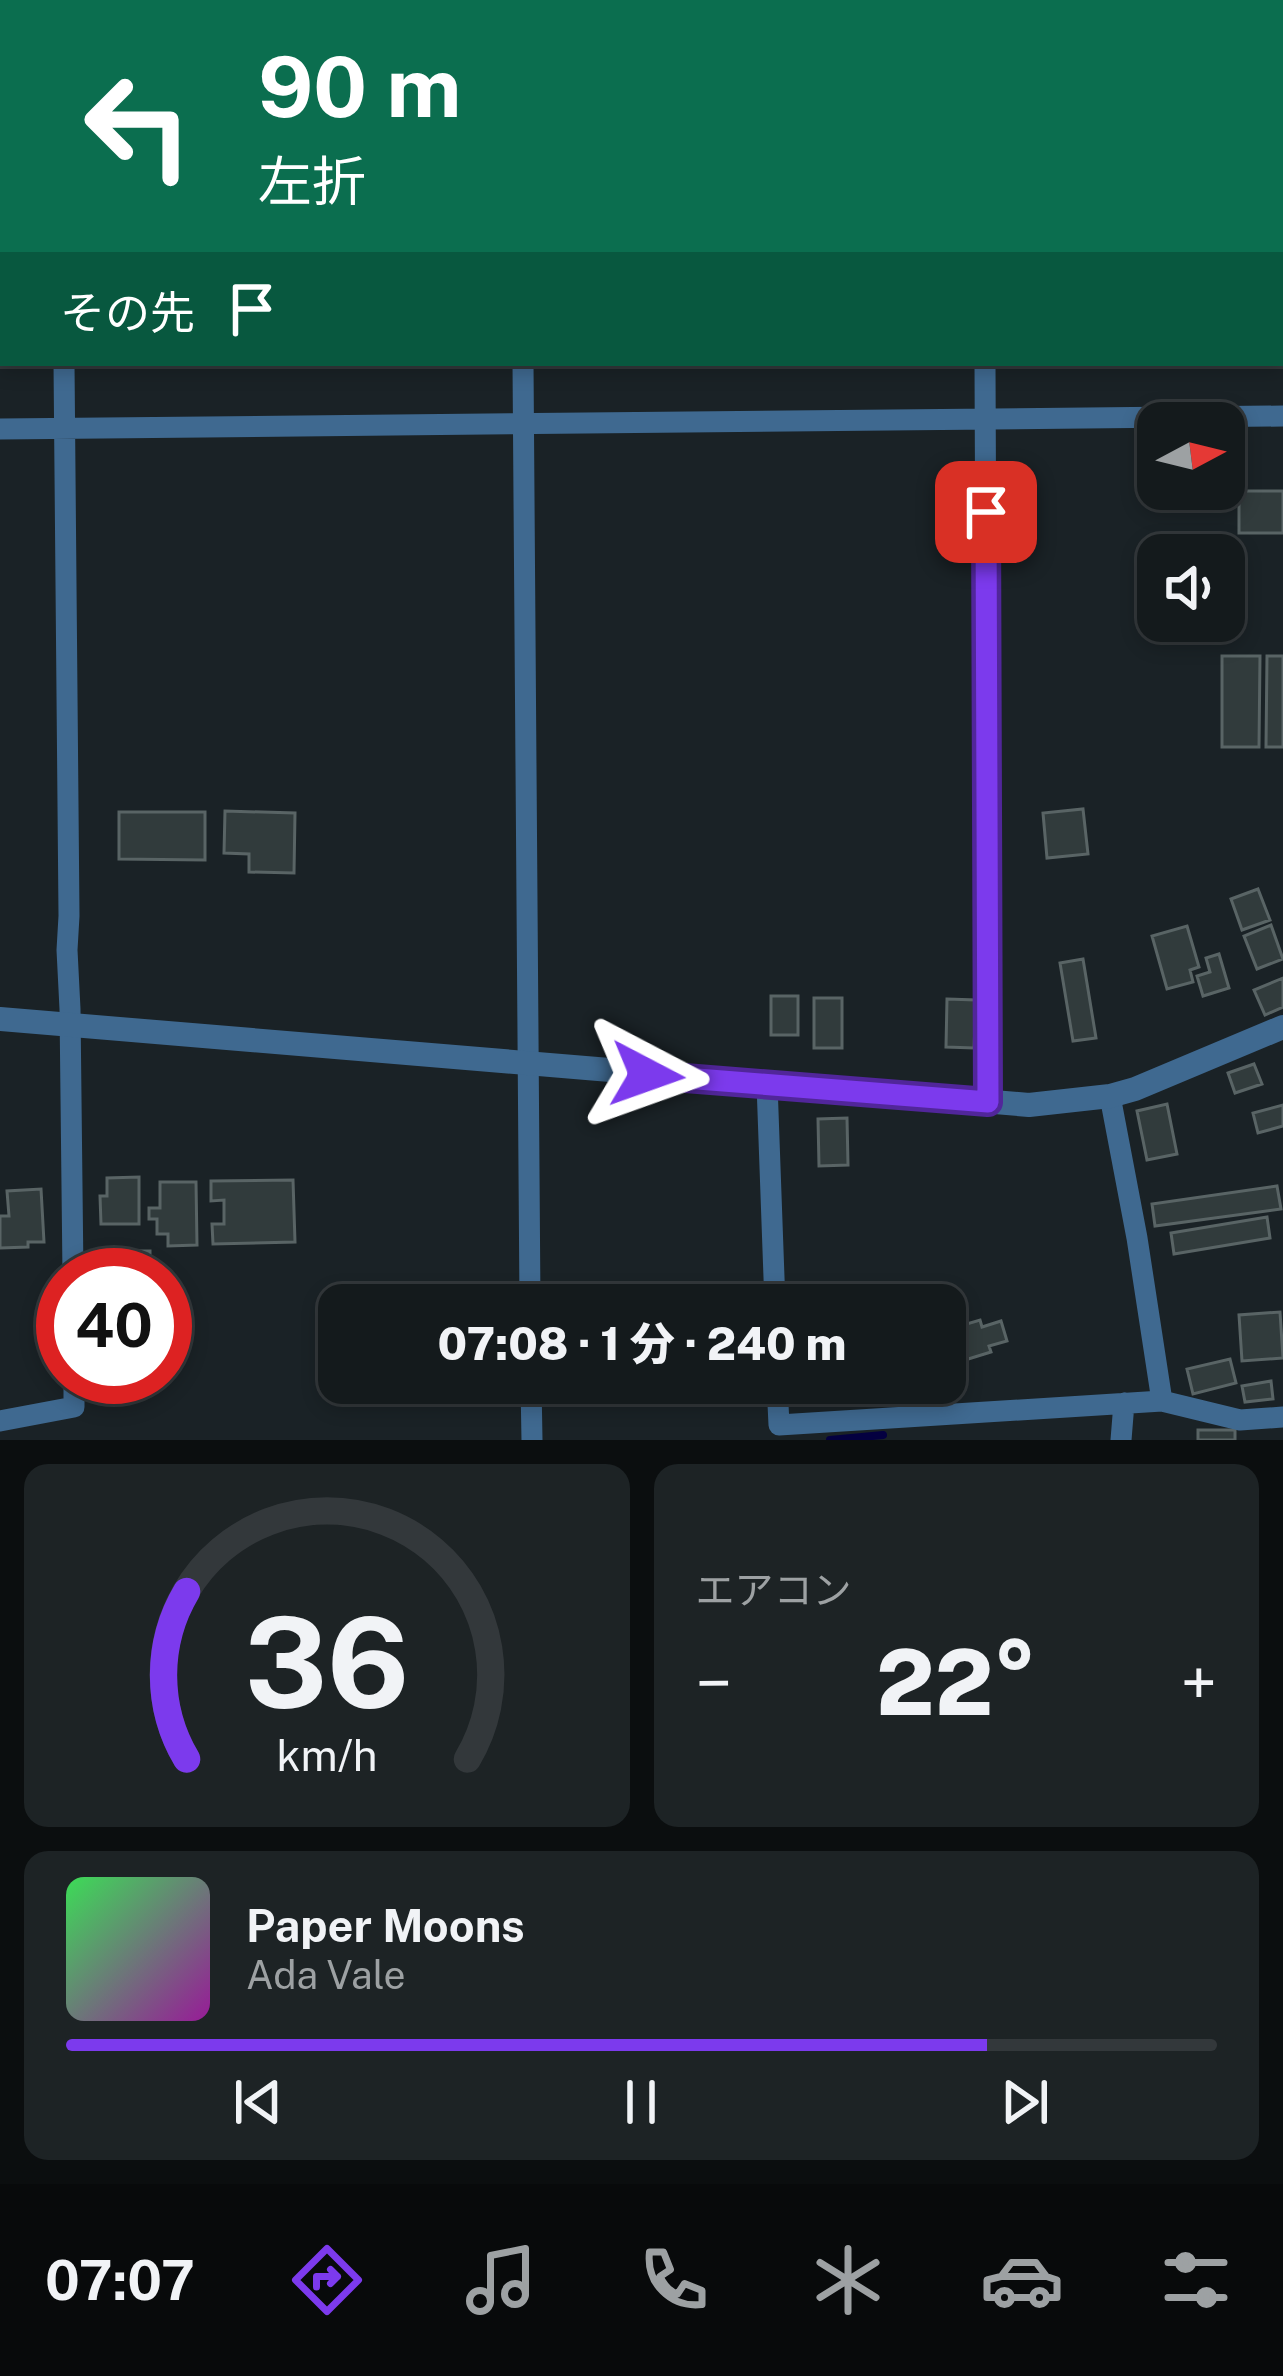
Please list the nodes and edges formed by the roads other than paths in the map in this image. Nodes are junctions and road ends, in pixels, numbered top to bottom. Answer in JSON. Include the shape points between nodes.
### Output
{"nodes":[{"id":1,"x":64,"y":366,"type":"edge"},
{"id":2,"x":523,"y":366,"type":"edge"},
{"id":3,"x":985,"y":366,"type":"edge"},
{"id":4,"x":1283,"y":416,"type":"edge"},
{"id":5,"x":986,"y":421,"type":"junction"},
{"id":6,"x":524,"y":425,"type":"junction"},
{"id":7,"x":0,"y":429,"type":"edge"},
{"id":8,"x":64,"y":429,"type":"junction"},
{"id":9,"x":0,"y":1019,"type":"edge"},
{"id":10,"x":70,"y":1025,"type":"junction"},
{"id":11,"x":1283,"y":1027,"type":"edge"},
{"id":12,"x":528,"y":1065,"type":"junction"},
{"id":13,"x":767,"y":1084,"type":"junction"},
{"id":14,"x":1110,"y":1096,"type":"junction"},
{"id":15,"x":988,"y":1102,"type":"junction"},
{"id":16,"x":73,"y":1248,"type":"edge"},
{"id":17,"x":530,"y":1284,"type":"edge"},
{"id":18,"x":774,"y":1284,"type":"edge"},
{"id":19,"x":1162,"y":1401,"type":"junction"},
{"id":20,"x":1124,"y":1403,"type":"junction"},
{"id":21,"x":74,"y":1404,"type":"edge"},
{"id":22,"x":531,"y":1404,"type":"edge"},
{"id":23,"x":778,"y":1404,"type":"edge"},
{"id":24,"x":1283,"y":1417,"type":"edge"},
{"id":25,"x":0,"y":1420,"type":"edge"},
{"id":26,"x":891,"y":1429,"type":"edge"},
{"id":27,"x":532,"y":1440,"type":"edge"},
{"id":28,"x":1121,"y":1440,"type":"edge"}],
"edges":[{"from":1,"to":8,"type":"street"},
{"from":2,"to":6,"type":"street"},
{"from":3,"to":5,"type":"street"},
{"from":4,"to":5,"type":"street"},
{"from":5,"to":6,"type":"street"},
{"from":5,"to":15,"type":"street"},
{"from":6,"to":8,"type":"street"},
{"from":6,"to":12,"type":"street"},
{"from":7,"to":8,"type":"street"},
{"from":8,"to":10,"type":"street"},
{"from":9,"to":10,"type":"street"},
{"from":10,"to":12,"type":"street"},
{"from":10,"to":16,"type":"street"},
{"from":11,"to":14,"type":"street"},
{"from":12,"to":13,"type":"street"},
{"from":12,"to":17,"type":"street"},
{"from":13,"to":15,"type":"street"},
{"from":13,"to":18,"type":"street"},
{"from":14,"to":15,"type":"street"},
{"from":14,"to":19,"type":"street"},
{"from":19,"to":20,"type":"street"},
{"from":19,"to":24,"type":"street","via":[[1240,1420]]},
{"from":20,"to":26,"type":"street"},
{"from":20,"to":28,"type":"street"},
{"from":21,"to":25,"type":"street"},
{"from":22,"to":27,"type":"street"},
{"from":23,"to":26,"type":"street","via":[[779,1425]]}]}
